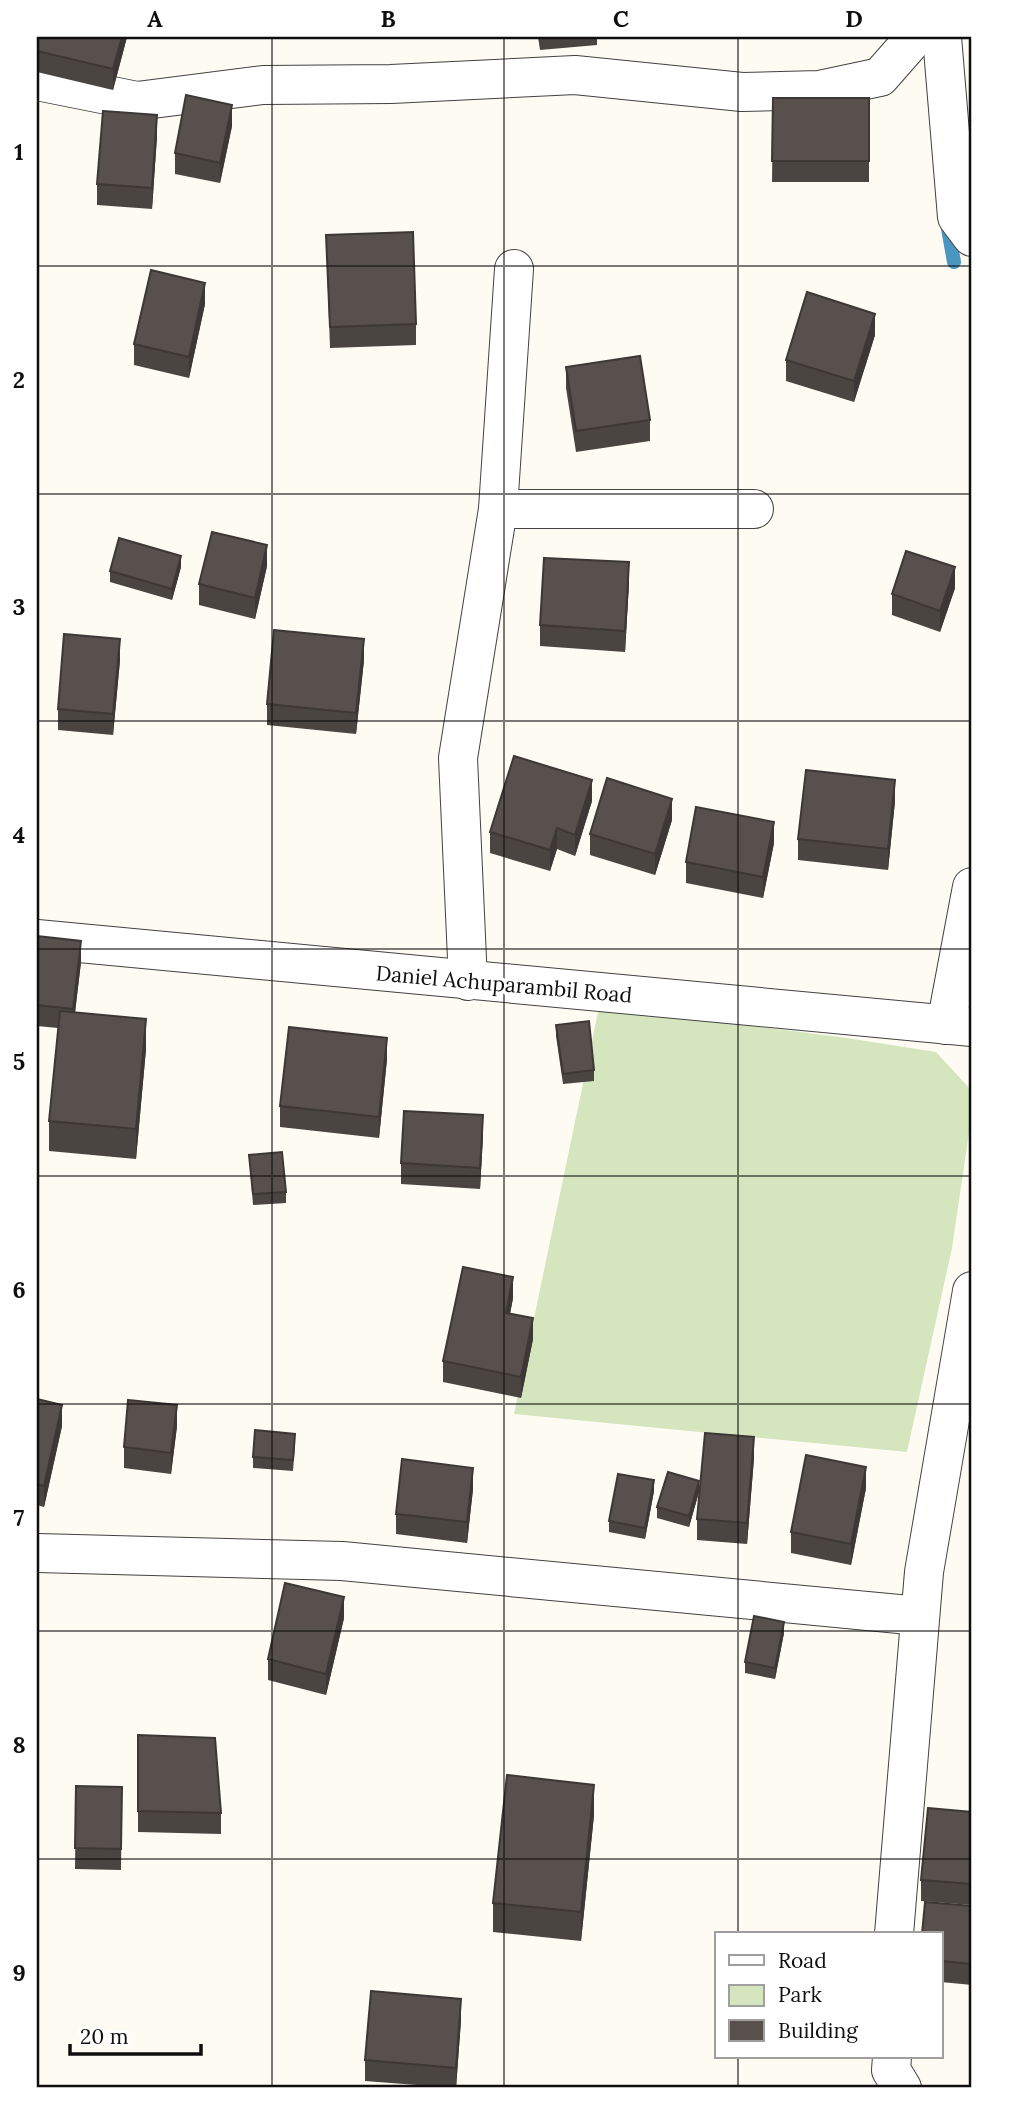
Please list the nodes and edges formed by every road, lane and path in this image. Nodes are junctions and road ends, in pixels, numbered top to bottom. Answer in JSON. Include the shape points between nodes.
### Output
{"nodes":[{"id":1,"x":909,"y":37,"type":"edge"},
{"id":2,"x":942,"y":37,"type":"edge"},
{"id":3,"x":37,"y":81,"type":"edge"},
{"id":4,"x":972,"y":237,"type":"edge"},
{"id":5,"x":514,"y":269,"type":"dead end"},
{"id":6,"x":498,"y":509,"type":"junction"},
{"id":7,"x":754,"y":509,"type":"dead end"},
{"id":8,"x":972,"y":887,"type":"edge"},
{"id":9,"x":37,"y":939,"type":"edge"},
{"id":10,"x":468,"y":981,"type":"junction"},
{"id":11,"x":959,"y":1026,"type":"edge"},
{"id":12,"x":972,"y":1292,"type":"edge"},
{"id":13,"x":37,"y":1553,"type":"edge"},
{"id":14,"x":920,"y":1616,"type":"junction"},
{"id":15,"x":894,"y":1932,"type":"edge"},
{"id":16,"x":892,"y":2058,"type":"edge"},
{"id":17,"x":902,"y":2088,"type":"edge"}],
"edges":[{"from":1,"to":3,"type":"street","via":[[909,44],[880,77],[819,90],[742,92],[575,75],[278,84],[137,101]]},
{"from":2,"to":4,"type":"street","via":[[957,217]]},
{"from":5,"to":6,"type":"street"},
{"from":6,"to":7,"type":"street"},
{"from":6,"to":10,"type":"street","via":[[458,758]]},
{"from":8,"to":11,"type":"street"},
{"from":9,"to":10,"type":"street","name":"Daniel Achuparambil Road"},
{"from":10,"to":11,"type":"street","name":"Daniel Achuparambil Road"},
{"from":12,"to":14,"type":"street"},
{"from":13,"to":14,"type":"street","via":[[342,1561]]},
{"from":14,"to":15,"type":"street"},
{"from":16,"to":17,"type":"street","via":[[891,2070]]}]}
